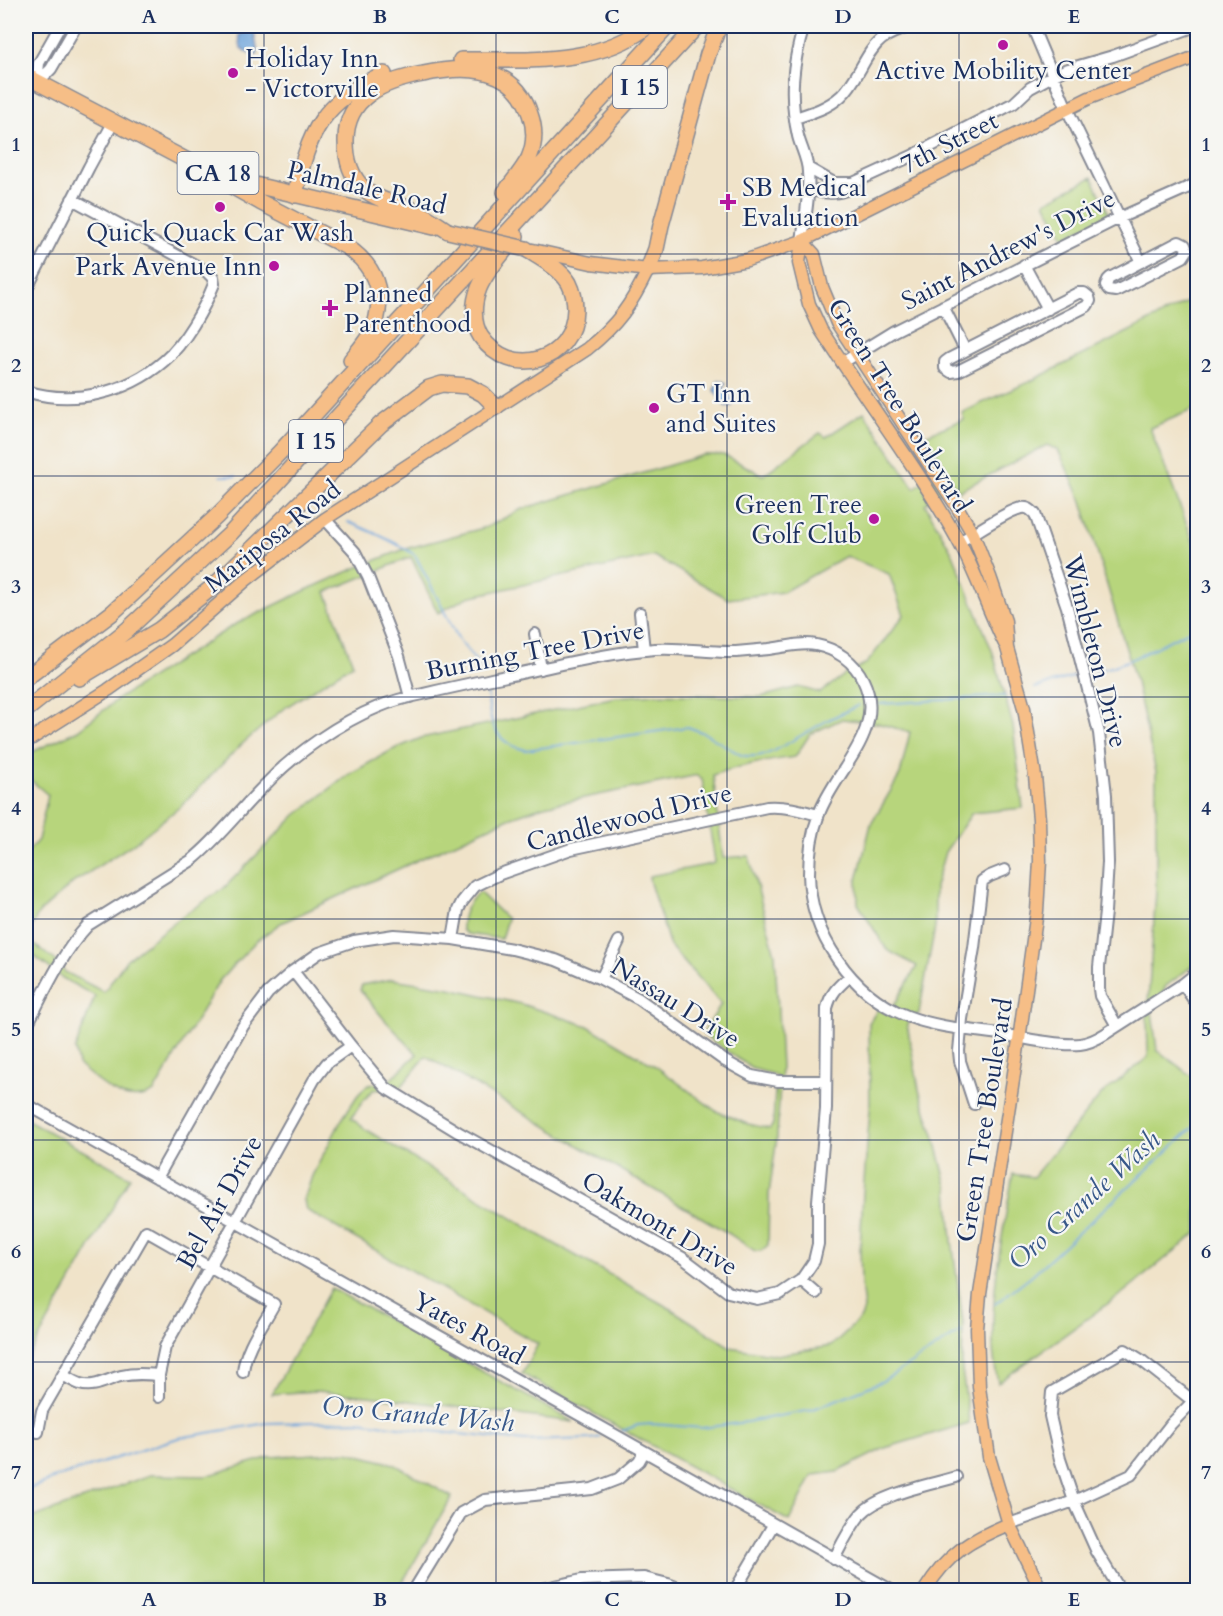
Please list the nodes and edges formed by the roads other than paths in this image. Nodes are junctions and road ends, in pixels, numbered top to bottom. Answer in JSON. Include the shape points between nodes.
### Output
{"nodes":[{"id":1,"x":60,"y":26,"type":"edge"},
{"id":2,"x":76,"y":26,"type":"edge"},
{"id":3,"x":648,"y":26,"type":"edge"},
{"id":4,"x":668,"y":26,"type":"edge"},
{"id":5,"x":697,"y":26,"type":"edge"},
{"id":6,"x":719,"y":26,"type":"edge"},
{"id":7,"x":804,"y":26,"type":"edge"},
{"id":8,"x":912,"y":26,"type":"edge"},
{"id":9,"x":1032,"y":26,"type":"edge"},
{"id":10,"x":1196,"y":26,"type":"edge"},
{"id":11,"x":1197,"y":56,"type":"edge"},
{"id":12,"x":1052,"y":76,"type":"junction"},
{"id":13,"x":31,"y":79,"type":"edge"},
{"id":14,"x":1067,"y":109,"type":"junction"},
{"id":15,"x":795,"y":118,"type":"junction"},
{"id":16,"x":113,"y":123,"type":"junction"},
{"id":17,"x":584,"y":148,"type":"junction"},
{"id":18,"x":197,"y":166,"type":"junction"},
{"id":19,"x":808,"y":168,"type":"junction"},
{"id":20,"x":853,"y":183,"type":"junction"},
{"id":21,"x":1197,"y":183,"type":"edge"},
{"id":22,"x":809,"y":190,"type":"junction"},
{"id":23,"x":295,"y":195,"type":"junction"},
{"id":24,"x":72,"y":199,"type":"junction"},
{"id":25,"x":1119,"y":218,"type":"junction"},
{"id":26,"x":448,"y":231,"type":"junction"},
{"id":27,"x":802,"y":241,"type":"junction"},
{"id":28,"x":526,"y":249,"type":"junction"},
{"id":29,"x":1141,"y":262,"type":"junction"},
{"id":30,"x":1024,"y":265,"type":"junction"},
{"id":31,"x":447,"y":268,"type":"junction"},
{"id":32,"x":648,"y":270,"type":"junction"},
{"id":33,"x":26,"y":290,"type":"edge"},
{"id":34,"x":943,"y":306,"type":"junction"},
{"id":35,"x":1048,"y":309,"type":"junction"},
{"id":36,"x":965,"y":350,"type":"junction"},
{"id":37,"x":857,"y":354,"type":"junction"},
{"id":38,"x":842,"y":363,"type":"junction"},
{"id":39,"x":26,"y":392,"type":"edge"},
{"id":40,"x":496,"y":407,"type":"junction"},
{"id":41,"x":280,"y":452,"type":"junction"},
{"id":42,"x":325,"y":519,"type":"junction"},
{"id":43,"x":973,"y":534,"type":"junction"},
{"id":44,"x":959,"y":542,"type":"junction"},
{"id":45,"x":640,"y":613,"type":"dead end"},
{"id":46,"x":535,"y":634,"type":"dead end"},
{"id":47,"x":1008,"y":648,"type":"junction"},
{"id":48,"x":644,"y":650,"type":"junction"},
{"id":49,"x":541,"y":669,"type":"junction"},
{"id":50,"x":26,"y":678,"type":"edge"},
{"id":51,"x":410,"y":697,"type":"junction"},
{"id":52,"x":26,"y":710,"type":"edge"},
{"id":53,"x":26,"y":742,"type":"edge"},
{"id":54,"x":818,"y":815,"type":"junction"},
{"id":55,"x":1005,"y":870,"type":"dead end"},
{"id":56,"x":453,"y":939,"type":"junction"},
{"id":57,"x":619,"y":941,"type":"dead end"},
{"id":58,"x":293,"y":971,"type":"junction"},
{"id":59,"x":1197,"y":972,"type":"edge"},
{"id":60,"x":850,"y":976,"type":"junction"},
{"id":61,"x":601,"y":979,"type":"junction"},
{"id":62,"x":1183,"y":984,"type":"junction"},
{"id":63,"x":26,"y":1001,"type":"edge"},
{"id":64,"x":1197,"y":1006,"type":"edge"},
{"id":65,"x":36,"y":1008,"type":"junction"},
{"id":66,"x":1117,"y":1026,"type":"junction"},
{"id":67,"x":26,"y":1028,"type":"edge"},
{"id":68,"x":961,"y":1029,"type":"junction"},
{"id":69,"x":1019,"y":1038,"type":"junction"},
{"id":70,"x":351,"y":1046,"type":"junction"},
{"id":71,"x":826,"y":1081,"type":"junction"},
{"id":72,"x":26,"y":1104,"type":"edge"},
{"id":73,"x":974,"y":1104,"type":"dead end"},
{"id":74,"x":157,"y":1178,"type":"junction"},
{"id":75,"x":234,"y":1221,"type":"junction"},
{"id":76,"x":209,"y":1266,"type":"junction"},
{"id":77,"x":801,"y":1280,"type":"junction"},
{"id":78,"x":816,"y":1293,"type":"dead end"},
{"id":79,"x":243,"y":1372,"type":"dead end"},
{"id":80,"x":63,"y":1375,"type":"junction"},
{"id":81,"x":159,"y":1375,"type":"junction"},
{"id":82,"x":159,"y":1397,"type":"dead end"},
{"id":83,"x":1195,"y":1398,"type":"edge"},
{"id":84,"x":38,"y":1432,"type":"dead end"},
{"id":85,"x":644,"y":1452,"type":"junction"},
{"id":86,"x":956,"y":1477,"type":"dead end"},
{"id":87,"x":1074,"y":1501,"type":"junction"},
{"id":88,"x":1008,"y":1524,"type":"junction"},
{"id":89,"x":773,"y":1525,"type":"junction"},
{"id":90,"x":834,"y":1559,"type":"junction"},
{"id":91,"x":414,"y":1590,"type":"edge"},
{"id":92,"x":537,"y":1590,"type":"edge"},
{"id":93,"x":684,"y":1590,"type":"edge"},
{"id":94,"x":735,"y":1590,"type":"edge"},
{"id":95,"x":891,"y":1590,"type":"edge"},
{"id":96,"x":925,"y":1590,"type":"edge"},
{"id":97,"x":1041,"y":1590,"type":"edge"},
{"id":98,"x":1120,"y":1590,"type":"edge"}],
"edges":[{"from":1,"to":13,"type":"street"},
{"from":2,"to":13,"type":"street","via":[[51,69]]},
{"from":3,"to":23,"type":"highway","number":"CA 18","via":[[615,45],[583,55],[432,62],[399,69],[363,84],[339,101],[320,123],[308,144]]},
{"from":4,"to":31,"type":"highway","number":"I 15"},
{"from":5,"to":17,"type":"highway","number":"I 15"},
{"from":6,"to":32,"type":"highway"},
{"from":7,"to":15,"type":"street","via":[[793,67]]},
{"from":8,"to":15,"type":"street","via":[[889,34],[877,44],[849,88],[837,99]]},
{"from":9,"to":12,"type":"street"},
{"from":10,"to":12,"type":"street"},
{"from":11,"to":14,"type":"main road","name":"7th Street"},
{"from":12,"to":14,"type":"street"},
{"from":12,"to":20,"type":"street","via":[[1005,108]]},
{"from":13,"to":16,"type":"highway","name":"Palmdale Road","number":"CA 18"},
{"from":14,"to":25,"type":"street"},
{"from":14,"to":27,"type":"main road","name":"7th Street"},
{"from":15,"to":19,"type":"street"},
{"from":16,"to":18,"type":"highway","name":"Palmdale Road","number":"CA 18"},
{"from":16,"to":24,"type":"street"},
{"from":17,"to":28,"type":"highway","via":[[478,290],[475,319],[486,344],[510,359],[526,361],[539,360],[559,348],[573,328],[575,306],[571,288],[562,274]]},
{"from":17,"to":52,"type":"highway","number":"I 15","via":[[231,532],[127,630]]},
{"from":18,"to":23,"type":"highway","name":"Palmdale Road","number":"CA 18"},
{"from":18,"to":41,"type":"highway","via":[[346,247],[368,265],[375,277],[379,305],[374,328]]},
{"from":19,"to":20,"type":"street","via":[[834,183]]},
{"from":19,"to":22,"type":"street"},
{"from":20,"to":22,"type":"street","via":[[841,192]]},
{"from":21,"to":25,"type":"street","name":"Saint Andrew's Drive"},
{"from":22,"to":27,"type":"street"},
{"from":23,"to":26,"type":"highway","name":"Palmdale Road","number":"CA 18"},
{"from":24,"to":33,"type":"street"},
{"from":24,"to":39,"type":"street","via":[[211,274],[214,284],[187,335],[148,373],[95,394],[53,397]]},
{"from":25,"to":29,"type":"street"},
{"from":25,"to":30,"type":"street","name":"Saint Andrew's Drive"},
{"from":26,"to":28,"type":"highway","name":"Palmdale Road","bridge":true},
{"from":26,"to":31,"type":"highway","via":[[416,211],[364,189],[349,165],[346,131],[357,105],[380,86],[441,70],[483,70],[505,80],[521,96],[531,116],[532,146],[523,168]]},
{"from":27,"to":32,"type":"main road","name":"7th Street","via":[[724,265]]},
{"from":27,"to":37,"type":"main road","name":"Green Tree Boulevard","via":[[814,254],[829,307]]},
{"from":27,"to":38,"type":"main road","name":"Green Tree Boulevard","via":[[799,263],[809,304],[820,330]]},
{"from":28,"to":32,"type":"main road","name":"Palmdale Road"},
{"from":29,"to":29,"type":"street","via":[[1108,280],[1109,291],[1116,291],[1188,251],[1177,243]]},
{"from":30,"to":34,"type":"street","name":"Saint Andrew's Drive"},
{"from":30,"to":35,"type":"street"},
{"from":31,"to":41,"type":"highway","number":"I 15"},
{"from":32,"to":40,"type":"main road","name":"Mariposa Road","via":[[624,313],[608,332]]},
{"from":34,"to":36,"type":"street"},
{"from":34,"to":37,"type":"street","name":"Saint Andrew's Drive"},
{"from":35,"to":36,"type":"street"},
{"from":35,"to":36,"type":"street","via":[[1078,293],[1087,294],[1090,299],[1087,306],[954,373],[945,368],[947,360]]},
{"from":37,"to":38,"type":"street","name":"Saint Andrew's Drive"},
{"from":37,"to":43,"type":"main road","name":"Green Tree Boulevard"},
{"from":38,"to":44,"type":"main road","name":"Green Tree Boulevard"},
{"from":40,"to":42,"type":"main road","name":"Mariposa Road"},
{"from":40,"to":52,"type":"highway","via":[[468,386],[442,384],[429,388],[381,424],[215,585],[159,630]]},
{"from":41,"to":50,"type":"highway","number":"I 15","via":[[112,613]]},
{"from":42,"to":51,"type":"street","via":[[355,552],[368,578],[399,656]]},
{"from":42,"to":53,"type":"main road","name":"Mariposa Road","via":[[246,580],[172,645]]},
{"from":43,"to":44,"type":"street","name":"Wimbleton Drive"},
{"from":43,"to":47,"type":"main road","name":"Green Tree Boulevard","via":[[1005,621]]},
{"from":43,"to":66,"type":"street","name":"Wimbleton Drive","via":[[1013,511],[1030,509],[1067,607],[1098,733],[1105,784],[1108,862],[1098,989]]},
{"from":44,"to":47,"type":"main road","name":"Green Tree Boulevard"},
{"from":45,"to":48,"type":"street"},
{"from":46,"to":49,"type":"street"},
{"from":47,"to":69,"type":"main road","name":"Green Tree Boulevard","via":[[1024,708],[1039,819],[1037,911]]},
{"from":48,"to":49,"type":"street","name":"Burning Tree Drive"},
{"from":48,"to":54,"type":"street","name":"Burning Tree Drive","via":[[732,652],[813,644],[829,648],[850,662],[869,696],[868,723]]},
{"from":49,"to":51,"type":"street","name":"Burning Tree Drive"},
{"from":51,"to":65,"type":"street","name":"Burning Tree Drive","via":[[379,706],[309,747],[285,765],[206,849],[88,925],[72,944]]},
{"from":54,"to":56,"type":"street","name":"Candlewood Drive","via":[[796,808],[767,807],[552,855],[475,886],[458,910]]},
{"from":54,"to":60,"type":"street","name":"Burning Tree Drive","via":[[809,878],[814,908],[827,942]]},
{"from":55,"to":68,"type":"street","via":[[982,881]]},
{"from":56,"to":58,"type":"street","name":"Nassau Drive","via":[[394,935],[354,941],[319,953]]},
{"from":56,"to":61,"type":"street","name":"Nassau Drive","via":[[556,960]]},
{"from":57,"to":61,"type":"street"},
{"from":58,"to":70,"type":"street","name":"Oakmont Drive"},
{"from":58,"to":74,"type":"street","name":"Nassau Drive","via":[[268,993],[243,1026]]},
{"from":59,"to":62,"type":"street","name":"Burning Tree Drive"},
{"from":60,"to":68,"type":"street","name":"Burning Tree Drive","via":[[897,1012]]},
{"from":60,"to":71,"type":"street","via":[[829,998]]},
{"from":61,"to":71,"type":"street","name":"Nassau Drive","via":[[639,999],[752,1076],[778,1081]]},
{"from":62,"to":64,"type":"street"},
{"from":62,"to":66,"type":"street","name":"Burning Tree Drive"},
{"from":63,"to":65,"type":"street"},
{"from":65,"to":67,"type":"street","name":"Burning Tree Drive"},
{"from":66,"to":69,"type":"street","name":"Burning Tree Drive","via":[[1080,1044]]},
{"from":68,"to":69,"type":"street","name":"Burning Tree Drive"},
{"from":68,"to":73,"type":"street","via":[[960,1062]]},
{"from":69,"to":88,"type":"main road","name":"Green Tree Boulevard","via":[[977,1329],[979,1388],[989,1457]]},
{"from":70,"to":75,"type":"street","name":"Bel Air Drive","via":[[327,1063],[314,1080]]},
{"from":70,"to":77,"type":"street","name":"Oakmont Drive","via":[[386,1088],[683,1258],[728,1292],[757,1299],[780,1294]]},
{"from":71,"to":77,"type":"street","via":[[818,1244],[814,1261]]},
{"from":72,"to":74,"type":"street","name":"Yates Road"},
{"from":74,"to":75,"type":"street","name":"Yates Road"},
{"from":75,"to":76,"type":"street","name":"Bel Air Drive"},
{"from":75,"to":85,"type":"street","name":"Yates Road"},
{"from":76,"to":79,"type":"street","via":[[274,1304],[249,1348]]},
{"from":76,"to":80,"type":"street","via":[[146,1231]]},
{"from":76,"to":81,"type":"street","name":"Bel Air Drive","via":[[165,1347]]},
{"from":77,"to":78,"type":"street"},
{"from":80,"to":81,"type":"street","via":[[87,1385],[139,1373]]},
{"from":80,"to":84,"type":"street","via":[[42,1411]]},
{"from":81,"to":82,"type":"street","name":"Bel Air Drive"},
{"from":83,"to":87,"type":"street","via":[[1131,1475]]},
{"from":83,"to":87,"type":"street","via":[[1125,1350],[1052,1392],[1050,1416]]},
{"from":85,"to":89,"type":"street","name":"Yates Road"},
{"from":85,"to":91,"type":"street","via":[[618,1479],[592,1489],[485,1500],[461,1513]]},
{"from":86,"to":90,"type":"street","via":[[869,1507],[855,1522]]},
{"from":87,"to":88,"type":"street"},
{"from":87,"to":98,"type":"street"},
{"from":88,"to":96,"type":"main road","via":[[974,1540],[948,1560]]},
{"from":88,"to":97,"type":"main road","name":"Green Tree Boulevard"},
{"from":89,"to":90,"type":"street","name":"Yates Road"},
{"from":89,"to":94,"type":"street"},
{"from":90,"to":95,"type":"street","name":"Yates Road"},
{"from":92,"to":93,"type":"street","via":[[582,1580],[644,1578]]}]}
